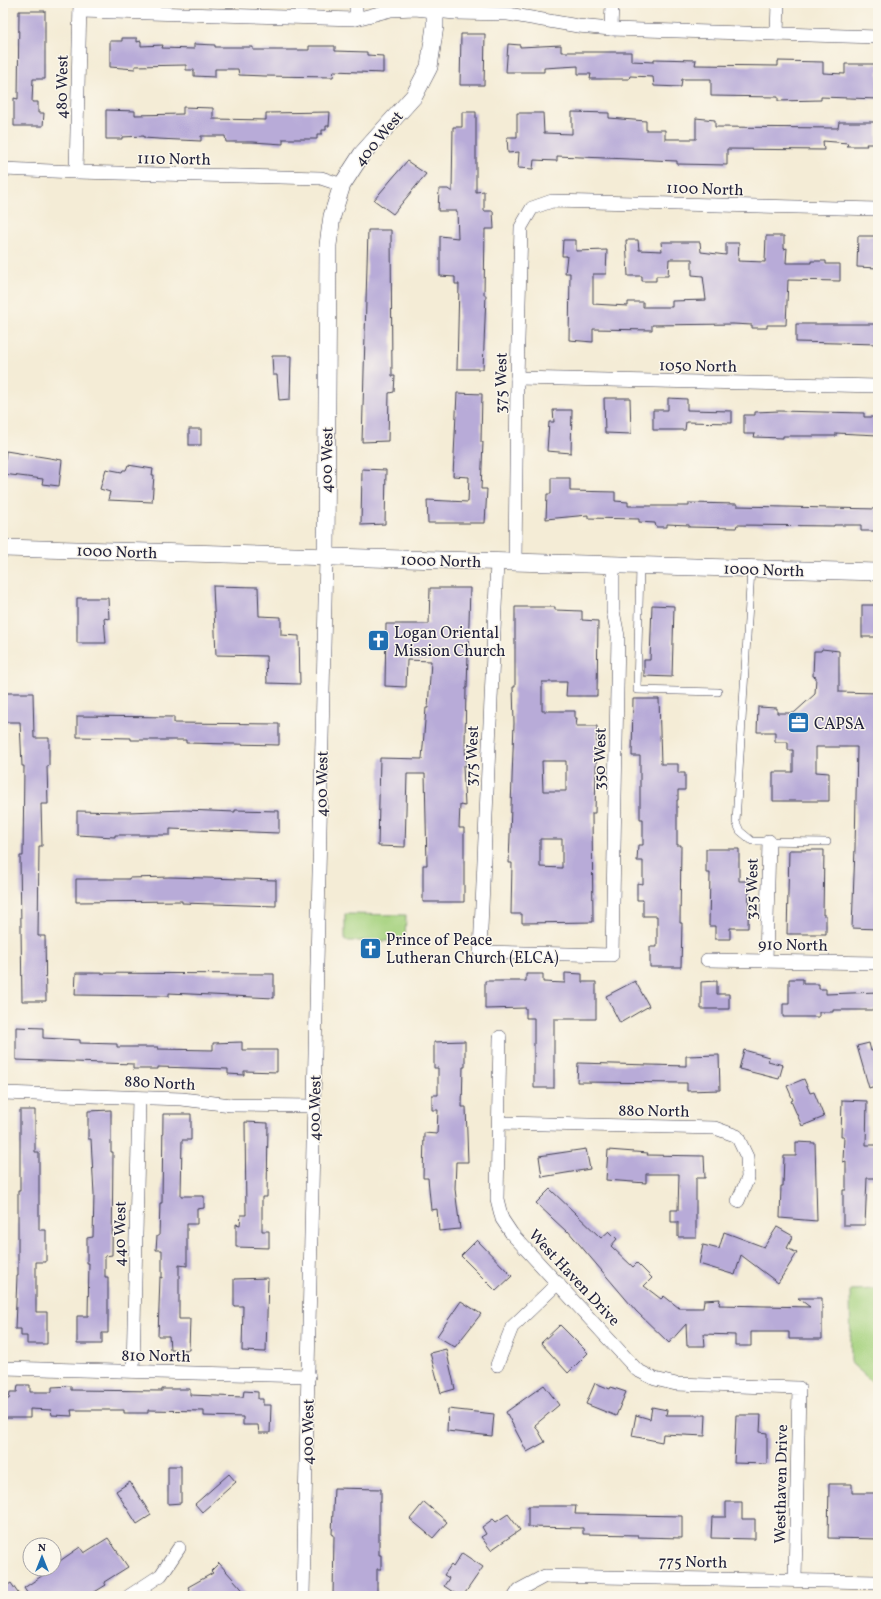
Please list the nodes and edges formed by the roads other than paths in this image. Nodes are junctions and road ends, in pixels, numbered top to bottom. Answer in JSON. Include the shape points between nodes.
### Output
{"nodes":[{"id":1,"x":356,"y":3,"type":"edge"},
{"id":2,"x":612,"y":3,"type":"edge"},
{"id":3,"x":778,"y":3,"type":"edge"},
{"id":4,"x":80,"y":7,"type":"edge"},
{"id":5,"x":435,"y":7,"type":"edge"},
{"id":6,"x":356,"y":20,"type":"junction"},
{"id":7,"x":611,"y":29,"type":"junction"},
{"id":8,"x":777,"y":34,"type":"junction"},
{"id":9,"x":878,"y":37,"type":"edge"},
{"id":10,"x":3,"y":169,"type":"edge"},
{"id":11,"x":76,"y":172,"type":"junction"},
{"id":12,"x":342,"y":185,"type":"junction"},
{"id":13,"x":532,"y":208,"type":"joint"},
{"id":14,"x":878,"y":209,"type":"edge"},
{"id":15,"x":517,"y":378,"type":"junction"},
{"id":16,"x":878,"y":386,"type":"edge"},
{"id":17,"x":3,"y":548,"type":"edge"},
{"id":18,"x":326,"y":557,"type":"junction"},
{"id":19,"x":497,"y":562,"type":"junction"},
{"id":20,"x":515,"y":562,"type":"junction"},
{"id":21,"x":614,"y":565,"type":"junction"},
{"id":22,"x":640,"y":566,"type":"junction"},
{"id":23,"x":751,"y":569,"type":"junction"},
{"id":24,"x":878,"y":572,"type":"edge"},
{"id":25,"x":718,"y":692,"type":"dead end"},
{"id":26,"x":769,"y":841,"type":"junction"},
{"id":27,"x":827,"y":842,"type":"dead end"},
{"id":28,"x":612,"y":955,"type":"joint"},
{"id":29,"x":707,"y":960,"type":"dead end"},
{"id":30,"x":766,"y":961,"type":"junction"},
{"id":31,"x":878,"y":964,"type":"edge"},
{"id":32,"x":500,"y":1037,"type":"dead end"},
{"id":33,"x":3,"y":1093,"type":"edge"},
{"id":34,"x":139,"y":1098,"type":"junction"},
{"id":35,"x":314,"y":1106,"type":"junction"},
{"id":36,"x":499,"y":1123,"type":"junction"},
{"id":37,"x":738,"y":1201,"type":"dead end"},
{"id":38,"x":558,"y":1283,"type":"junction"},
{"id":39,"x":497,"y":1365,"type":"dead end"},
{"id":40,"x":3,"y":1368,"type":"edge"},
{"id":41,"x":133,"y":1371,"type":"junction"},
{"id":42,"x":309,"y":1376,"type":"junction"},
{"id":43,"x":799,"y":1388,"type":"joint"},
{"id":44,"x":179,"y":1548,"type":"dead end"},
{"id":45,"x":795,"y":1580,"type":"junction"},
{"id":46,"x":878,"y":1582,"type":"edge"},
{"id":47,"x":129,"y":1596,"type":"edge"},
{"id":48,"x":303,"y":1596,"type":"edge"},
{"id":49,"x":515,"y":1596,"type":"edge"}],
"edges":[{"from":1,"to":6,"type":"street"},
{"from":2,"to":7,"type":"street"},
{"from":3,"to":8,"type":"street"},
{"from":4,"to":6,"type":"street"},
{"from":4,"to":11,"type":"street","name":"480 West"},
{"from":5,"to":6,"type":"street","via":[[391,10]]},
{"from":5,"to":7,"type":"street","via":[[508,14]]},
{"from":5,"to":12,"type":"street","name":"400 West","via":[[429,67],[414,96],[362,154]]},
{"from":7,"to":8,"type":"street"},
{"from":8,"to":9,"type":"street"},
{"from":10,"to":11,"type":"street","name":"1110 North"},
{"from":11,"to":12,"type":"street","name":"1110 North","via":[[321,178]]},
{"from":12,"to":18,"type":"street","name":"400 West","via":[[332,216],[328,245]]},
{"from":13,"to":14,"type":"street","name":"1100 North","via":[[552,201]]},
{"from":13,"to":15,"type":"street","name":"375 West","via":[[521,227]]},
{"from":15,"to":16,"type":"street","name":"1050 North"},
{"from":15,"to":20,"type":"street","name":"375 West"},
{"from":17,"to":18,"type":"street","name":"1000 North"},
{"from":18,"to":19,"type":"street","name":"1000 North"},
{"from":18,"to":35,"type":"street","name":"400 West"},
{"from":19,"to":20,"type":"street","name":"1000 North"},
{"from":19,"to":28,"type":"street","name":"375 West","via":[[480,952]]},
{"from":20,"to":21,"type":"street","name":"1000 North"},
{"from":21,"to":22,"type":"street","name":"1000 North"},
{"from":21,"to":28,"type":"street","name":"350 West","via":[[613,611],[618,636]]},
{"from":22,"to":23,"type":"street","name":"1000 North"},
{"from":22,"to":25,"type":"lane","via":[[637,690]]},
{"from":23,"to":24,"type":"street","name":"1000 North"},
{"from":23,"to":26,"type":"lane","via":[[736,822],[740,831],[752,841]]},
{"from":26,"to":27,"type":"lane"},
{"from":26,"to":30,"type":"street","name":"325 West"},
{"from":29,"to":30,"type":"street","name":"910 North"},
{"from":30,"to":31,"type":"street","name":"910 North"},
{"from":32,"to":36,"type":"street","name":"West Haven Drive"},
{"from":33,"to":34,"type":"street","name":"880 North"},
{"from":34,"to":35,"type":"street","name":"880 North"},
{"from":34,"to":41,"type":"street","name":"440 West"},
{"from":35,"to":42,"type":"street","name":"400 West"},
{"from":36,"to":37,"type":"street","name":"880 North","via":[[715,1128],[737,1136],[747,1157],[748,1178]]},
{"from":36,"to":38,"type":"street","name":"West Haven Drive","via":[[497,1199],[502,1219],[512,1234]]},
{"from":38,"to":39,"type":"street","via":[[512,1327]]},
{"from":38,"to":43,"type":"street","name":"West Haven Drive","via":[[637,1370],[655,1379],[676,1384]]},
{"from":40,"to":41,"type":"street","name":"810 North"},
{"from":41,"to":42,"type":"street","name":"810 North"},
{"from":42,"to":48,"type":"street","name":"400 West"},
{"from":43,"to":45,"type":"street","name":"Westhaven Drive"},
{"from":44,"to":47,"type":"street","via":[[161,1575]]},
{"from":45,"to":46,"type":"street","name":"775 North"},
{"from":45,"to":49,"type":"street","name":"775 North","via":[[545,1576],[519,1590]]}]}
